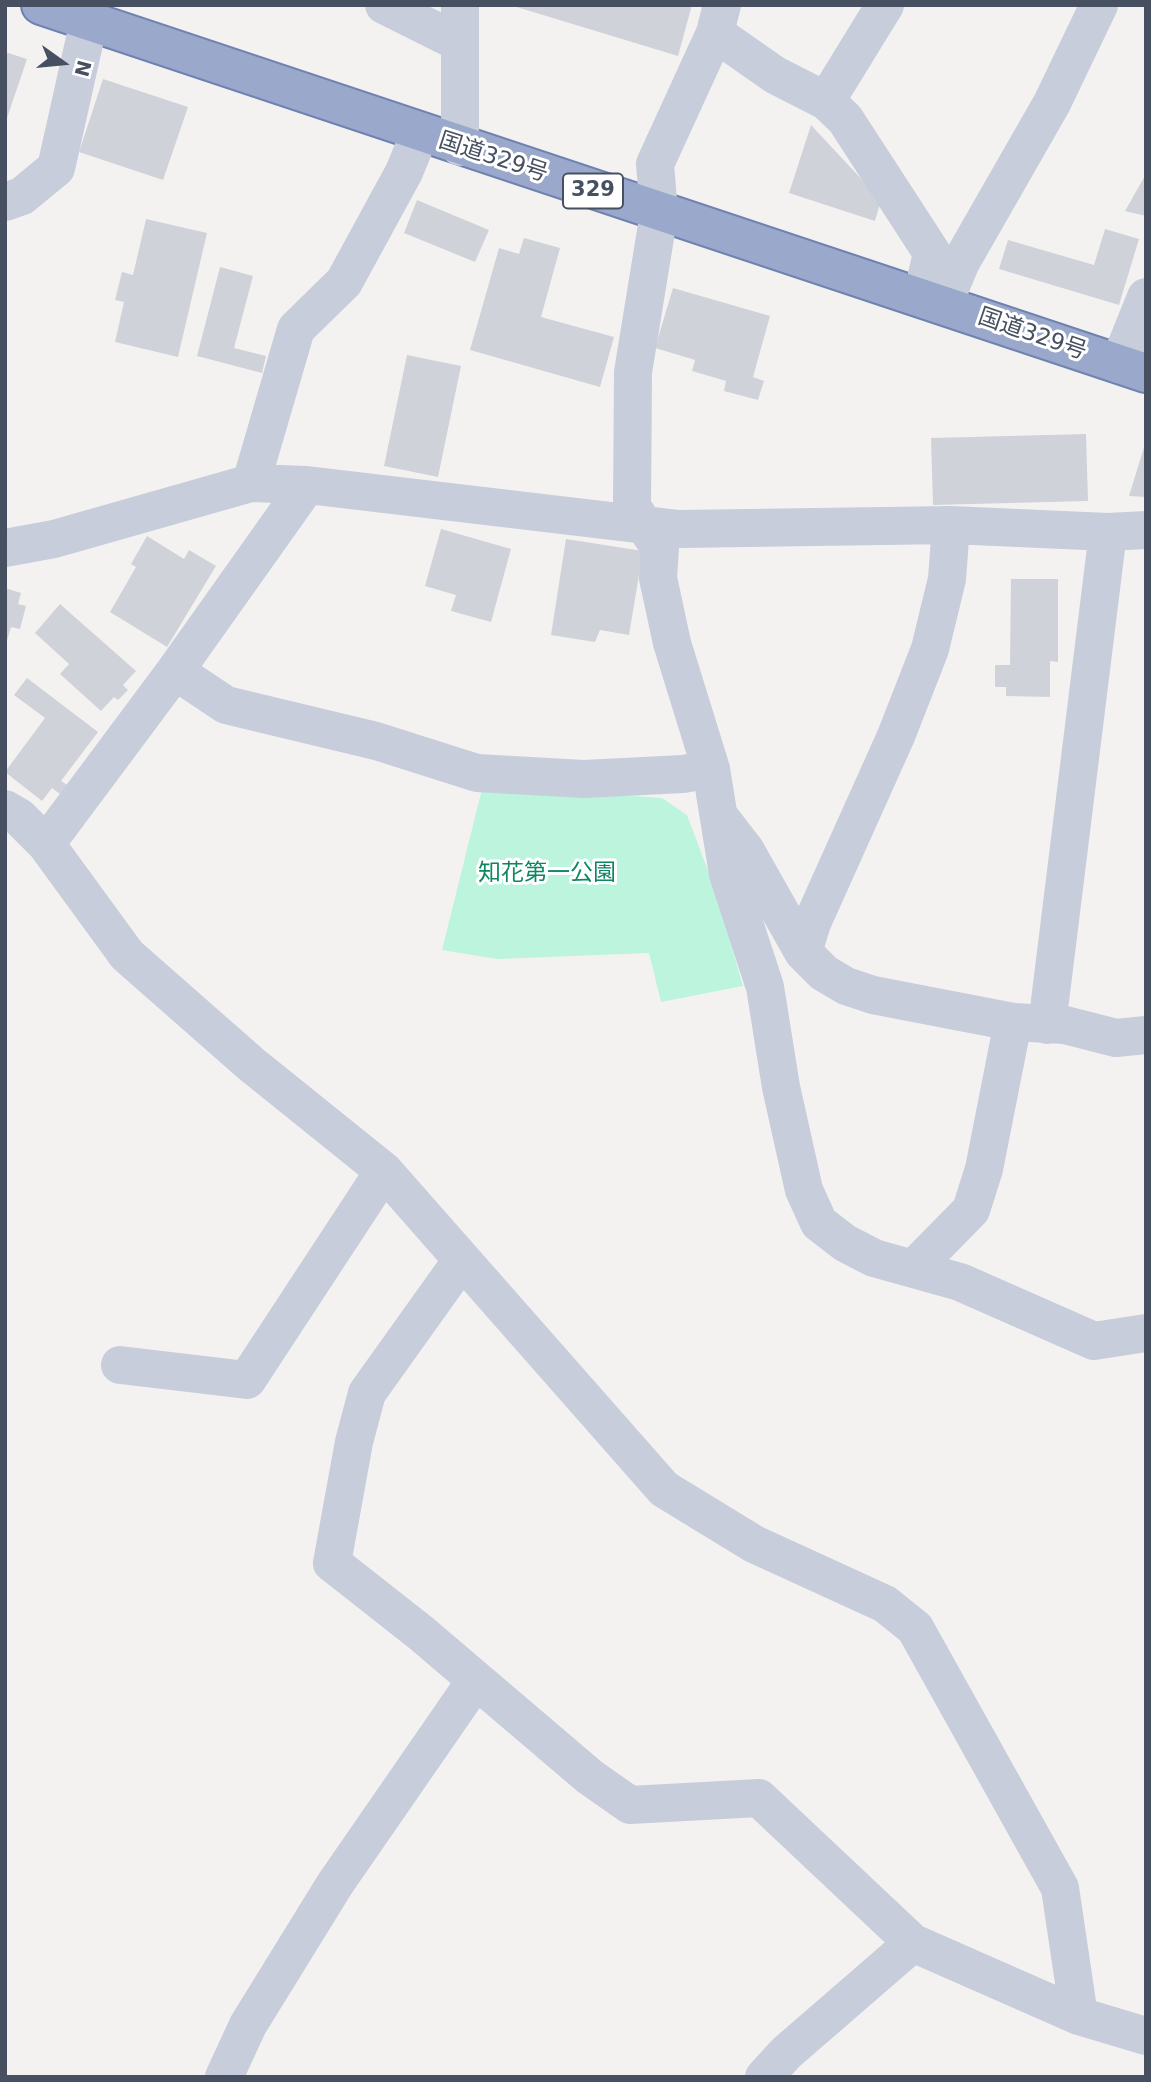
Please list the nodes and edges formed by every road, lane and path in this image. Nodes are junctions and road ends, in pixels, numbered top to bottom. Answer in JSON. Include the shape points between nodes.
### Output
{"nodes":[{"id":1,"x":41,"y":5,"type":"edge"},
{"id":2,"x":384,"y":5,"type":"edge"},
{"id":3,"x":460,"y":5,"type":"edge"},
{"id":4,"x":885,"y":5,"type":"edge"},
{"id":5,"x":1099,"y":5,"type":"edge"},
{"id":6,"x":718,"y":19,"type":"edge"},
{"id":7,"x":89,"y":21,"type":"junction"},
{"id":8,"x":460,"y":43,"type":"junction"},
{"id":9,"x":826,"y":101,"type":"junction"},
{"id":10,"x":419,"y":133,"type":"junction"},
{"id":11,"x":460,"y":147,"type":"junction"},
{"id":12,"x":5,"y":202,"type":"edge"},
{"id":13,"x":659,"y":213,"type":"junction"},
{"id":14,"x":1146,"y":298,"type":"edge"},
{"id":15,"x":932,"y":301,"type":"junction"},
{"id":16,"x":1132,"y":368,"type":"edge"},
{"id":17,"x":251,"y":483,"type":"junction"},
{"id":18,"x":307,"y":485,"type":"junction"},
{"id":19,"x":641,"y":524,"type":"junction"},
{"id":20,"x":951,"y":525,"type":"junction"},
{"id":21,"x":1146,"y":530,"type":"edge"},
{"id":22,"x":1108,"y":532,"type":"junction"},
{"id":23,"x":5,"y":548,"type":"edge"},
{"id":24,"x":175,"y":671,"type":"junction"},
{"id":25,"x":711,"y":769,"type":"junction"},
{"id":26,"x":5,"y":809,"type":"edge"},
{"id":27,"x":720,"y":818,"type":"junction"},
{"id":28,"x":46,"y":844,"type":"junction"},
{"id":29,"x":803,"y":952,"type":"junction"},
{"id":30,"x":1030,"y":1023,"type":"junction"},
{"id":31,"x":1146,"y":1035,"type":"edge"},
{"id":32,"x":384,"y":1171,"type":"junction"},
{"id":33,"x":462,"y":1260,"type":"junction"},
{"id":34,"x":914,"y":1268,"type":"junction"},
{"id":35,"x":1146,"y":1333,"type":"edge"},
{"id":36,"x":120,"y":1365,"type":"dead end"},
{"id":37,"x":476,"y":1680,"type":"junction"},
{"id":38,"x":913,"y":1943,"type":"junction"},
{"id":39,"x":1079,"y":2016,"type":"junction"},
{"id":40,"x":1146,"y":2036,"type":"edge"},
{"id":41,"x":224,"y":2077,"type":"edge"},
{"id":42,"x":764,"y":2077,"type":"edge"}],
"edges":[{"from":1,"to":7,"type":"highway","name":"国道329号","number":"329"},
{"from":2,"to":8,"type":"street"},
{"from":3,"to":8,"type":"street"},
{"from":4,"to":9,"type":"street"},
{"from":5,"to":15,"type":"street","via":[[1052,103],[961,262]]},
{"from":6,"to":9,"type":"street","via":[[775,75]]},
{"from":6,"to":13,"type":"street","via":[[655,164]]},
{"from":7,"to":10,"type":"highway","name":"国道329号","number":"329"},
{"from":7,"to":12,"type":"street","via":[[56,168],[22,196]]},
{"from":8,"to":11,"type":"street"},
{"from":9,"to":15,"type":"street","via":[[845,119],[932,253]]},
{"from":10,"to":11,"type":"highway","name":"国道329号","number":"329"},
{"from":10,"to":17,"type":"street","via":[[404,172],[344,282],[296,330]]},
{"from":11,"to":13,"type":"highway","name":"国道329号","number":"329"},
{"from":13,"to":15,"type":"highway","name":"国道329号","number":"329"},
{"from":13,"to":19,"type":"street","via":[[633,372],[632,507]]},
{"from":14,"to":16,"type":"street"},
{"from":15,"to":16,"type":"highway","name":"国道329号","number":"329"},
{"from":17,"to":18,"type":"street"},
{"from":17,"to":23,"type":"street","via":[[54,539]]},
{"from":18,"to":19,"type":"street"},
{"from":18,"to":24,"type":"street"},
{"from":19,"to":20,"type":"street","via":[[679,529]]},
{"from":19,"to":25,"type":"street","via":[[660,548],[658,578],[672,643]]},
{"from":20,"to":22,"type":"street"},
{"from":20,"to":29,"type":"street","via":[[947,579],[930,649]]},
{"from":21,"to":22,"type":"street"},
{"from":22,"to":30,"type":"street"},
{"from":24,"to":25,"type":"street","via":[[226,705],[376,741],[477,773],[584,779]]},
{"from":24,"to":28,"type":"street"},
{"from":25,"to":27,"type":"street"},
{"from":26,"to":28,"type":"street"},
{"from":27,"to":29,"type":"street","via":[[746,850]]},
{"from":27,"to":34,"type":"street","via":[[728,874],[765,987],[803,1190],[819,1223],[845,1243],[874,1258]]},
{"from":28,"to":32,"type":"street","via":[[127,955],[251,1064]]},
{"from":29,"to":30,"type":"street","via":[[824,973],[873,995]]},
{"from":30,"to":31,"type":"street","via":[[1065,1025],[1116,1038]]},
{"from":30,"to":34,"type":"street","via":[[971,1210]]},
{"from":32,"to":33,"type":"street"},
{"from":32,"to":36,"type":"street","via":[[247,1380]]},
{"from":33,"to":37,"type":"street","via":[[367,1393],[331,1563]]},
{"from":33,"to":39,"type":"street","via":[[664,1489],[754,1544],[885,1604],[915,1628],[1060,1888]]},
{"from":34,"to":35,"type":"street","via":[[960,1282],[1094,1341]]},
{"from":37,"to":38,"type":"street","via":[[630,1805],[759,1798]]},
{"from":37,"to":41,"type":"street","via":[[335,1884],[248,2025]]},
{"from":38,"to":39,"type":"street"},
{"from":38,"to":42,"type":"street"},
{"from":39,"to":40,"type":"street"}]}
